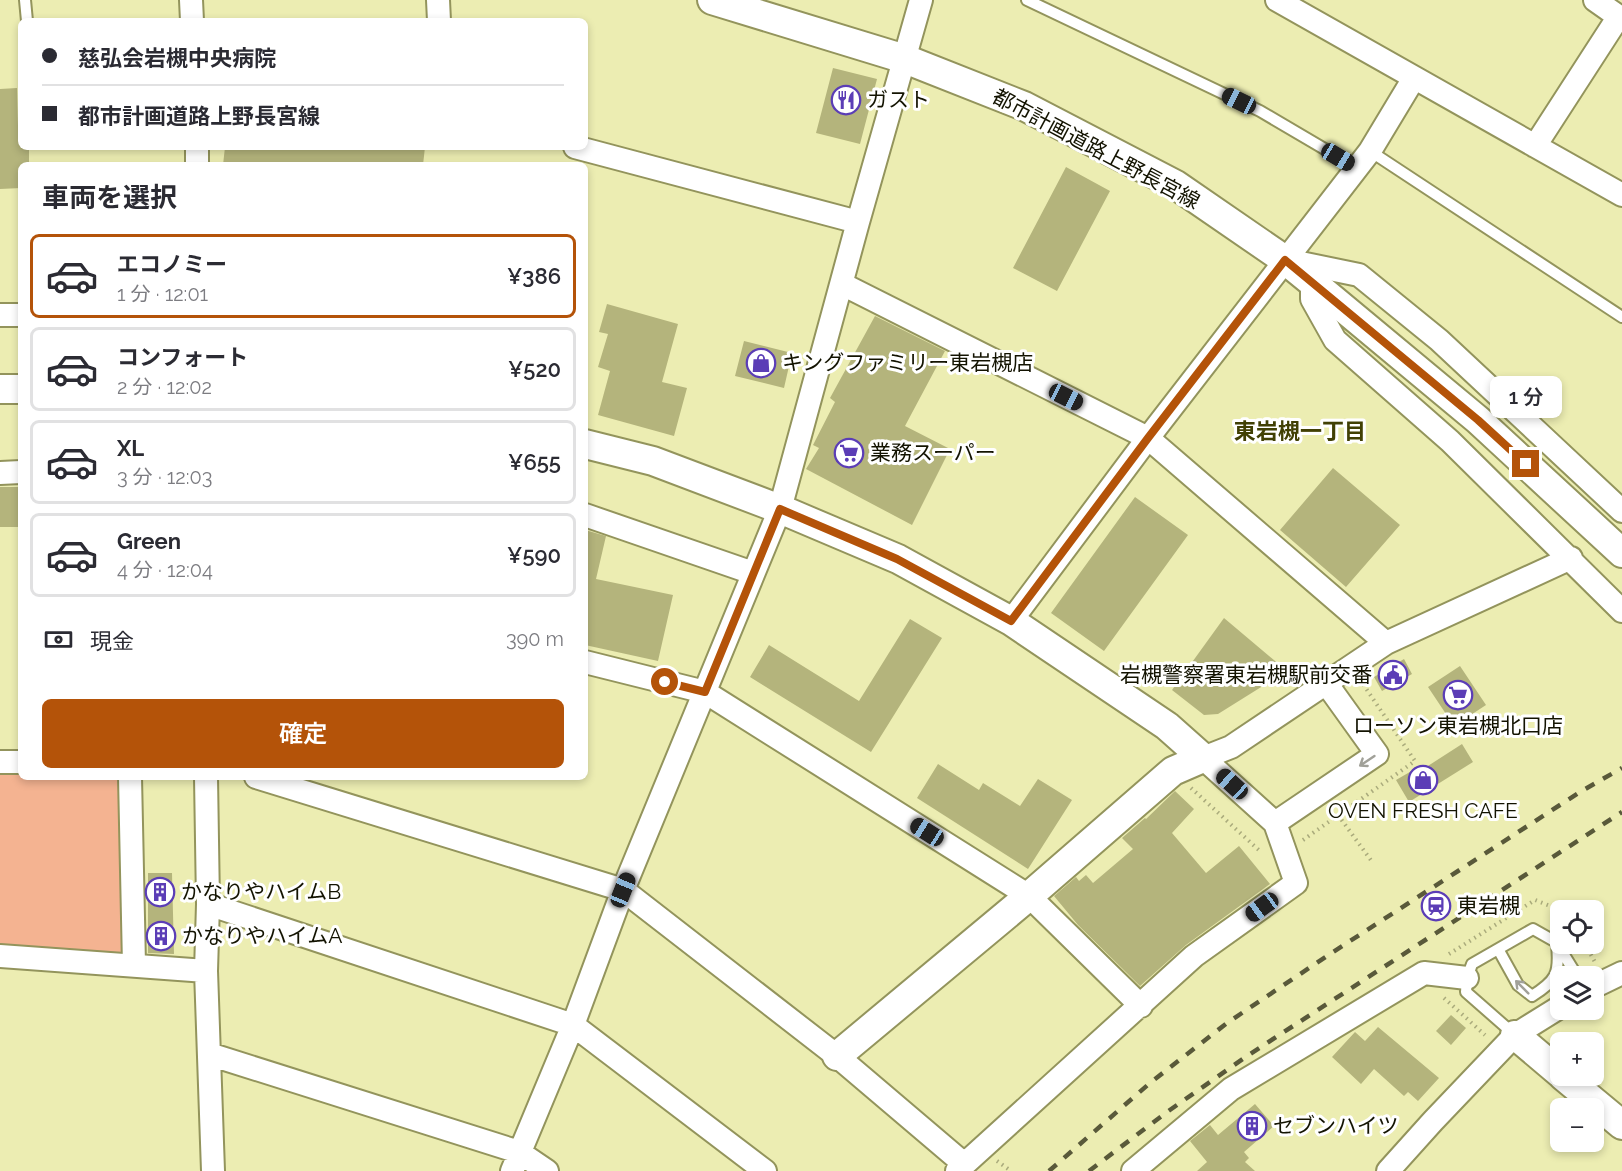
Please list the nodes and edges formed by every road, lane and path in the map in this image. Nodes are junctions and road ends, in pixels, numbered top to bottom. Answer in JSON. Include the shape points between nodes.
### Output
{"nodes":[{"id":1,"x":25,"y":0,"type":"edge"},
{"id":2,"x":191,"y":0,"type":"edge"},
{"id":3,"x":438,"y":0,"type":"edge"},
{"id":4,"x":712,"y":0,"type":"edge"},
{"id":5,"x":921,"y":0,"type":"edge"},
{"id":6,"x":1027,"y":0,"type":"edge"},
{"id":7,"x":1277,"y":0,"type":"edge"},
{"id":8,"x":1595,"y":0,"type":"edge"},
{"id":9,"x":1620,"y":17,"type":"edge"},
{"id":10,"x":27,"y":18,"type":"edge"},
{"id":11,"x":192,"y":18,"type":"edge"},
{"id":12,"x":439,"y":18,"type":"edge"},
{"id":13,"x":904,"y":59,"type":"junction"},
{"id":14,"x":1414,"y":78,"type":"junction"},
{"id":15,"x":1535,"y":146,"type":"junction"},
{"id":16,"x":586,"y":150,"type":"edge"},
{"id":17,"x":1364,"y":159,"type":"junction"},
{"id":18,"x":1622,"y":195,"type":"edge"},
{"id":19,"x":858,"y":222,"type":"junction"},
{"id":20,"x":1285,"y":260,"type":"junction"},
{"id":21,"x":1312,"y":282,"type":"junction"},
{"id":22,"x":842,"y":284,"type":"junction"},
{"id":23,"x":0,"y":315,"type":"edge"},
{"id":24,"x":18,"y":315,"type":"edge"},
{"id":25,"x":1622,"y":317,"type":"edge"},
{"id":26,"x":0,"y":389,"type":"edge"},
{"id":27,"x":18,"y":389,"type":"edge"},
{"id":28,"x":1148,"y":438,"type":"junction"},
{"id":29,"x":588,"y":445,"type":"edge"},
{"id":30,"x":18,"y":472,"type":"edge"},
{"id":31,"x":0,"y":473,"type":"edge"},
{"id":32,"x":780,"y":509,"type":"junction"},
{"id":33,"x":1622,"y":511,"type":"edge"},
{"id":34,"x":588,"y":516,"type":"edge"},
{"id":35,"x":1622,"y":553,"type":"edge"},
{"id":36,"x":1571,"y":558,"type":"junction"},
{"id":37,"x":753,"y":573,"type":"junction"},
{"id":38,"x":1622,"y":611,"type":"edge"},
{"id":39,"x":1011,"y":621,"type":"junction"},
{"id":40,"x":1386,"y":643,"type":"junction"},
{"id":41,"x":588,"y":663,"type":"edge"},
{"id":42,"x":1366,"y":678,"type":"dead end"},
{"id":43,"x":1326,"y":683,"type":"junction"},
{"id":44,"x":705,"y":692,"type":"junction"},
{"id":45,"x":1203,"y":758,"type":"junction"},
{"id":46,"x":0,"y":762,"type":"edge"},
{"id":47,"x":18,"y":762,"type":"edge"},
{"id":48,"x":130,"y":780,"type":"edge"},
{"id":49,"x":206,"y":780,"type":"edge"},
{"id":50,"x":266,"y":780,"type":"edge"},
{"id":51,"x":1186,"y":784,"type":"dead end"},
{"id":52,"x":1338,"y":815,"type":"junction"},
{"id":53,"x":1275,"y":823,"type":"junction"},
{"id":54,"x":1303,"y":840,"type":"dead end"},
{"id":55,"x":1270,"y":860,"type":"dead end"},
{"id":56,"x":1372,"y":863,"type":"dead end"},
{"id":57,"x":623,"y":890,"type":"junction"},
{"id":58,"x":1029,"y":896,"type":"junction"},
{"id":59,"x":208,"y":904,"type":"junction"},
{"id":60,"x":1550,"y":906,"type":"edge"},
{"id":61,"x":1550,"y":939,"type":"edge"},
{"id":62,"x":1498,"y":949,"type":"junction"},
{"id":63,"x":1557,"y":954,"type":"edge"},
{"id":64,"x":0,"y":956,"type":"edge"},
{"id":65,"x":1443,"y":957,"type":"dead end"},
{"id":66,"x":134,"y":966,"type":"junction"},
{"id":67,"x":206,"y":971,"type":"junction"},
{"id":68,"x":1622,"y":973,"type":"edge"},
{"id":69,"x":1467,"y":978,"type":"junction"},
{"id":70,"x":1604,"y":982,"type":"edge"},
{"id":71,"x":1141,"y":1006,"type":"junction"},
{"id":72,"x":1550,"y":1013,"type":"edge"},
{"id":73,"x":573,"y":1025,"type":"junction"},
{"id":74,"x":1515,"y":1035,"type":"junction"},
{"id":75,"x":208,"y":1053,"type":"junction"},
{"id":76,"x":837,"y":1056,"type":"junction"},
{"id":77,"x":1550,"y":1064,"type":"edge"},
{"id":78,"x":1576,"y":1086,"type":"edge"},
{"id":79,"x":1622,"y":1125,"type":"edge"},
{"id":80,"x":516,"y":1161,"type":"edge"},
{"id":81,"x":960,"y":1168,"type":"edge"},
{"id":82,"x":213,"y":1171,"type":"edge"},
{"id":83,"x":547,"y":1171,"type":"edge"},
{"id":84,"x":765,"y":1171,"type":"edge"},
{"id":85,"x":1133,"y":1171,"type":"edge"},
{"id":86,"x":1388,"y":1171,"type":"edge"}],
"edges":[{"from":1,"to":10,"type":"lane"},
{"from":2,"to":11,"type":"street"},
{"from":3,"to":12,"type":"street"},
{"from":4,"to":13,"type":"street","name":"都市計画道路上野長宮線"},
{"from":5,"to":13,"type":"street"},
{"from":6,"to":17,"type":"lane"},
{"from":7,"to":14,"type":"street"},
{"from":8,"to":9,"type":"street"},
{"from":9,"to":15,"type":"street"},
{"from":13,"to":19,"type":"street"},
{"from":13,"to":20,"type":"street","name":"都市計画道路上野長宮線","via":[[1024,106],[1176,185]]},
{"from":14,"to":15,"type":"street"},
{"from":14,"to":17,"type":"street"},
{"from":15,"to":18,"type":"street"},
{"from":16,"to":19,"type":"street"},
{"from":17,"to":20,"type":"street"},
{"from":17,"to":25,"type":"lane"},
{"from":19,"to":22,"type":"street"},
{"from":20,"to":21,"type":"street","name":"都市計画道路上野長宮線"},
{"from":20,"to":28,"type":"street"},
{"from":20,"to":33,"type":"street","via":[[1359,275],[1439,340]]},
{"from":21,"to":35,"type":"street","name":"都市計画道路上野長宮線","via":[[1478,420]]},
{"from":21,"to":36,"type":"street","via":[[1312,299],[1335,340],[1450,441]]},
{"from":22,"to":28,"type":"street"},
{"from":22,"to":32,"type":"street"},
{"from":23,"to":24,"type":"street"},
{"from":26,"to":27,"type":"street"},
{"from":28,"to":39,"type":"street"},
{"from":28,"to":40,"type":"street"},
{"from":29,"to":32,"type":"street","via":[[653,461]]},
{"from":30,"to":31,"type":"street"},
{"from":32,"to":37,"type":"street"},
{"from":32,"to":39,"type":"street","via":[[897,559]]},
{"from":34,"to":37,"type":"street"},
{"from":36,"to":38,"type":"street"},
{"from":36,"to":40,"type":"street"},
{"from":37,"to":44,"type":"street"},
{"from":39,"to":45,"type":"street","via":[[1167,726]]},
{"from":40,"to":43,"type":"street"},
{"from":41,"to":44,"type":"street"},
{"from":42,"to":52,"type":"path","via":[[1362,683],[1415,761]]},
{"from":43,"to":45,"type":"street","via":[[1231,747]]},
{"from":43,"to":53,"type":"street","one_way":true,"via":[[1377,754]]},
{"from":44,"to":57,"type":"street"},
{"from":44,"to":58,"type":"street"},
{"from":45,"to":53,"type":"street"},
{"from":45,"to":58,"type":"street","via":[[1173,771]]},
{"from":46,"to":47,"type":"street"},
{"from":48,"to":66,"type":"street"},
{"from":49,"to":59,"type":"street"},
{"from":50,"to":57,"type":"street"},
{"from":51,"to":55,"type":"path"},
{"from":52,"to":54,"type":"path"},
{"from":52,"to":56,"type":"path"},
{"from":53,"to":71,"type":"street","via":[[1296,883],[1194,956]]},
{"from":57,"to":73,"type":"street"},
{"from":57,"to":76,"type":"street"},
{"from":58,"to":71,"type":"street"},
{"from":58,"to":76,"type":"street"},
{"from":59,"to":67,"type":"street"},
{"from":59,"to":73,"type":"street"},
{"from":60,"to":65,"type":"path","via":[[1534,900]]},
{"from":61,"to":62,"type":"lane","via":[[1533,929]]},
{"from":63,"to":62,"type":"lane","one_way":true,"via":[[1551,984],[1532,996],[1518,985]]},
{"from":62,"to":69,"type":"lane","via":[[1472,964]]},
{"from":64,"to":66,"type":"street"},
{"from":66,"to":67,"type":"street"},
{"from":67,"to":75,"type":"street"},
{"from":68,"to":70,"type":"street"},
{"from":69,"to":74,"type":"lane","via":[[1466,992]]},
{"from":69,"to":85,"type":"street","via":[[1424,973],[1231,1089]]},
{"from":71,"to":81,"type":"street"},
{"from":72,"to":74,"type":"street"},
{"from":73,"to":80,"type":"street"},
{"from":73,"to":84,"type":"street"},
{"from":74,"to":77,"type":"street"},
{"from":74,"to":86,"type":"street"},
{"from":75,"to":80,"type":"street"},
{"from":75,"to":82,"type":"street"},
{"from":76,"to":81,"type":"street"},
{"from":78,"to":79,"type":"street"},
{"from":80,"to":83,"type":"street"}]}
